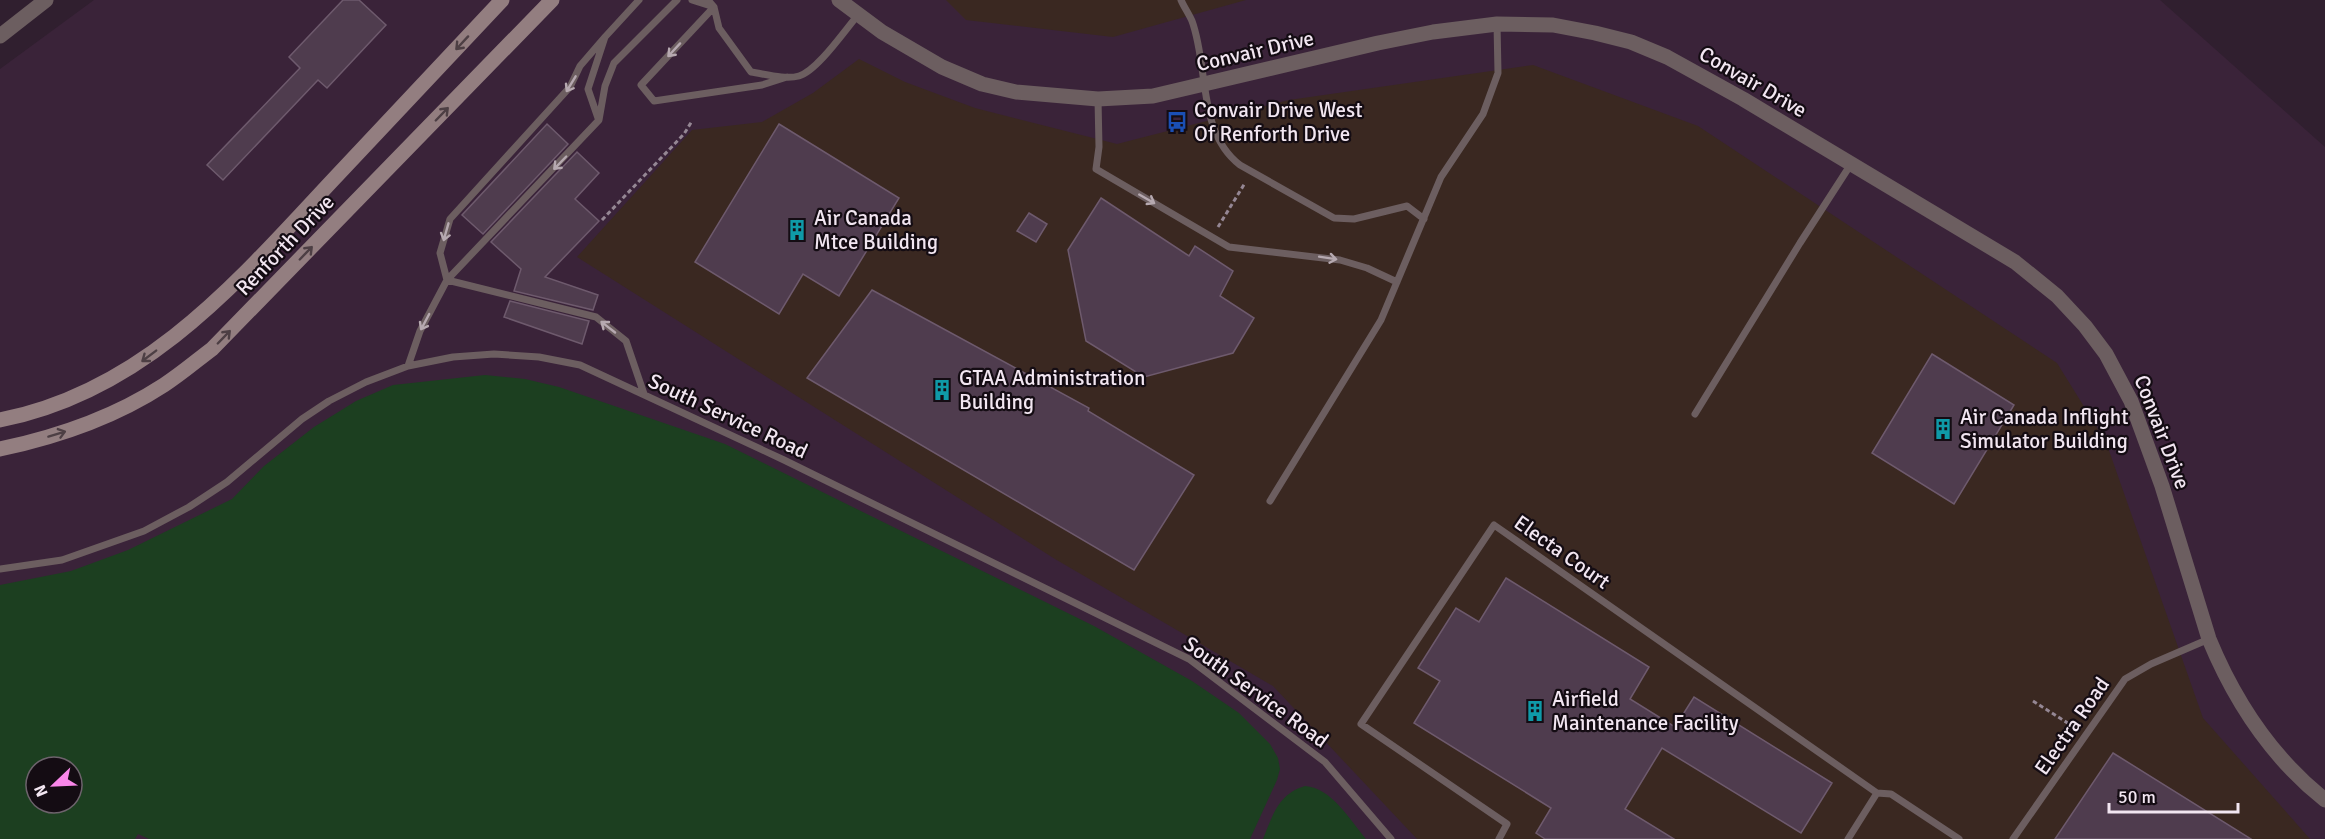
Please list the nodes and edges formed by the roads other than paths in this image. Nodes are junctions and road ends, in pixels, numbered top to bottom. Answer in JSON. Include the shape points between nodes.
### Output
{"nodes":[{"id":1,"x":46,"y":0,"type":"edge"},
{"id":2,"x":502,"y":0,"type":"edge"},
{"id":3,"x":552,"y":0,"type":"edge"},
{"id":4,"x":639,"y":0,"type":"edge"},
{"id":5,"x":677,"y":0,"type":"edge"},
{"id":6,"x":692,"y":0,"type":"edge"},
{"id":7,"x":708,"y":0,"type":"edge"},
{"id":8,"x":839,"y":0,"type":"edge"},
{"id":9,"x":1184,"y":2,"type":"edge"},
{"id":10,"x":714,"y":7,"type":"junction"},
{"id":11,"x":859,"y":14,"type":"junction"},
{"id":12,"x":1497,"y":24,"type":"junction"},
{"id":13,"x":0,"y":36,"type":"edge"},
{"id":14,"x":605,"y":37,"type":"junction"},
{"id":15,"x":787,"y":76,"type":"junction"},
{"id":16,"x":1204,"y":85,"type":"junction"},
{"id":17,"x":1098,"y":99,"type":"junction"},
{"id":18,"x":599,"y":120,"type":"junction"},
{"id":19,"x":1851,"y":164,"type":"junction"},
{"id":20,"x":1424,"y":219,"type":"junction"},
{"id":21,"x":447,"y":280,"type":"junction"},
{"id":22,"x":1396,"y":282,"type":"junction"},
{"id":23,"x":408,"y":366,"type":"junction"},
{"id":24,"x":644,"y":394,"type":"junction"},
{"id":25,"x":1695,"y":414,"type":"dead end"},
{"id":26,"x":0,"y":420,"type":"edge"},
{"id":27,"x":0,"y":449,"type":"edge"},
{"id":28,"x":1270,"y":501,"type":"dead end"},
{"id":29,"x":0,"y":569,"type":"edge"},
{"id":30,"x":2209,"y":639,"type":"junction"},
{"id":31,"x":1877,"y":793,"type":"junction"},
{"id":32,"x":2325,"y":800,"type":"edge"},
{"id":33,"x":1390,"y":839,"type":"edge"},
{"id":34,"x":1499,"y":839,"type":"edge"},
{"id":35,"x":1848,"y":839,"type":"edge"},
{"id":36,"x":1959,"y":839,"type":"edge"},
{"id":37,"x":2013,"y":839,"type":"edge"}],
"edges":[{"from":1,"to":13,"type":"street"},
{"from":2,"to":26,"type":"main road","name":"Renforth Drive","one_way":true,"via":[[241,278],[189,326],[138,364],[90,390]]},
{"from":27,"to":3,"type":"main road","name":"Renforth Drive","one_way":true,"via":[[59,434],[107,416],[164,385],[212,349]]},
{"from":4,"to":14,"type":"lane"},
{"from":5,"to":18,"type":"lane","via":[[614,63]]},
{"from":6,"to":10,"type":"lane"},
{"from":7,"to":10,"type":"lane"},
{"from":8,"to":11,"type":"street","name":"Convair Drive"},
{"from":9,"to":16,"type":"lane","via":[[1192,21]]},
{"from":10,"to":15,"type":"lane","via":[[719,28],[751,72]]},
{"from":10,"to":15,"type":"lane","one_way":true,"via":[[641,85],[654,101],[762,85]]},
{"from":11,"to":15,"type":"lane","via":[[828,52],[800,76]]},
{"from":11,"to":17,"type":"street","name":"Convair Drive","via":[[882,32],[982,84],[1016,92]]},
{"from":12,"to":16,"type":"street","name":"Convair Drive","via":[[1378,43]]},
{"from":12,"to":19,"type":"street","name":"Convair Drive","via":[[1553,25],[1640,46],[1743,99]]},
{"from":12,"to":20,"type":"lane","via":[[1498,74],[1483,114],[1441,177]]},
{"from":14,"to":18,"type":"lane","via":[[588,89]]},
{"from":14,"to":21,"type":"lane","one_way":true,"via":[[580,66],[570,87],[450,219],[440,253]]},
{"from":16,"to":17,"type":"street","name":"Convair Drive","via":[[1153,96]]},
{"from":16,"to":20,"type":"lane","via":[[1220,143],[1240,165],[1334,218],[1354,219],[1407,206]]},
{"from":17,"to":22,"type":"lane","one_way":true,"via":[[1096,169],[1229,247],[1340,260]]},
{"from":18,"to":21,"type":"lane","one_way":true},
{"from":19,"to":25,"type":"lane"},
{"from":19,"to":30,"type":"street","name":"Convair Drive","via":[[2015,262],[2057,296],[2092,335],[2131,401],[2148,443]]},
{"from":20,"to":22,"type":"lane"},
{"from":21,"to":23,"type":"lane","one_way":true,"via":[[420,331]]},
{"from":24,"to":21,"type":"lane","one_way":true,"via":[[626,341],[596,317]]},
{"from":22,"to":28,"type":"lane","via":[[1381,320]]},
{"from":23,"to":24,"type":"lane","name":"South Service Road","via":[[494,354],[539,357],[580,365]]},
{"from":23,"to":29,"type":"lane","name":"South Service Road","via":[[329,401],[302,418],[227,482],[144,531],[62,560]]},
{"from":24,"to":33,"type":"lane","name":"South Service Road","via":[[1189,658],[1325,762]]},
{"from":30,"to":32,"type":"street","name":"Convair Drive","via":[[2252,722],[2284,763]]},
{"from":30,"to":37,"type":"lane","name":"Electra Road","via":[[2125,679]]},
{"from":31,"to":34,"type":"lane","name":"Electa Court","via":[[1494,525],[1362,724],[1508,824]]},
{"from":31,"to":35,"type":"lane"},
{"from":31,"to":36,"type":"lane","via":[[1891,794]]}]}
